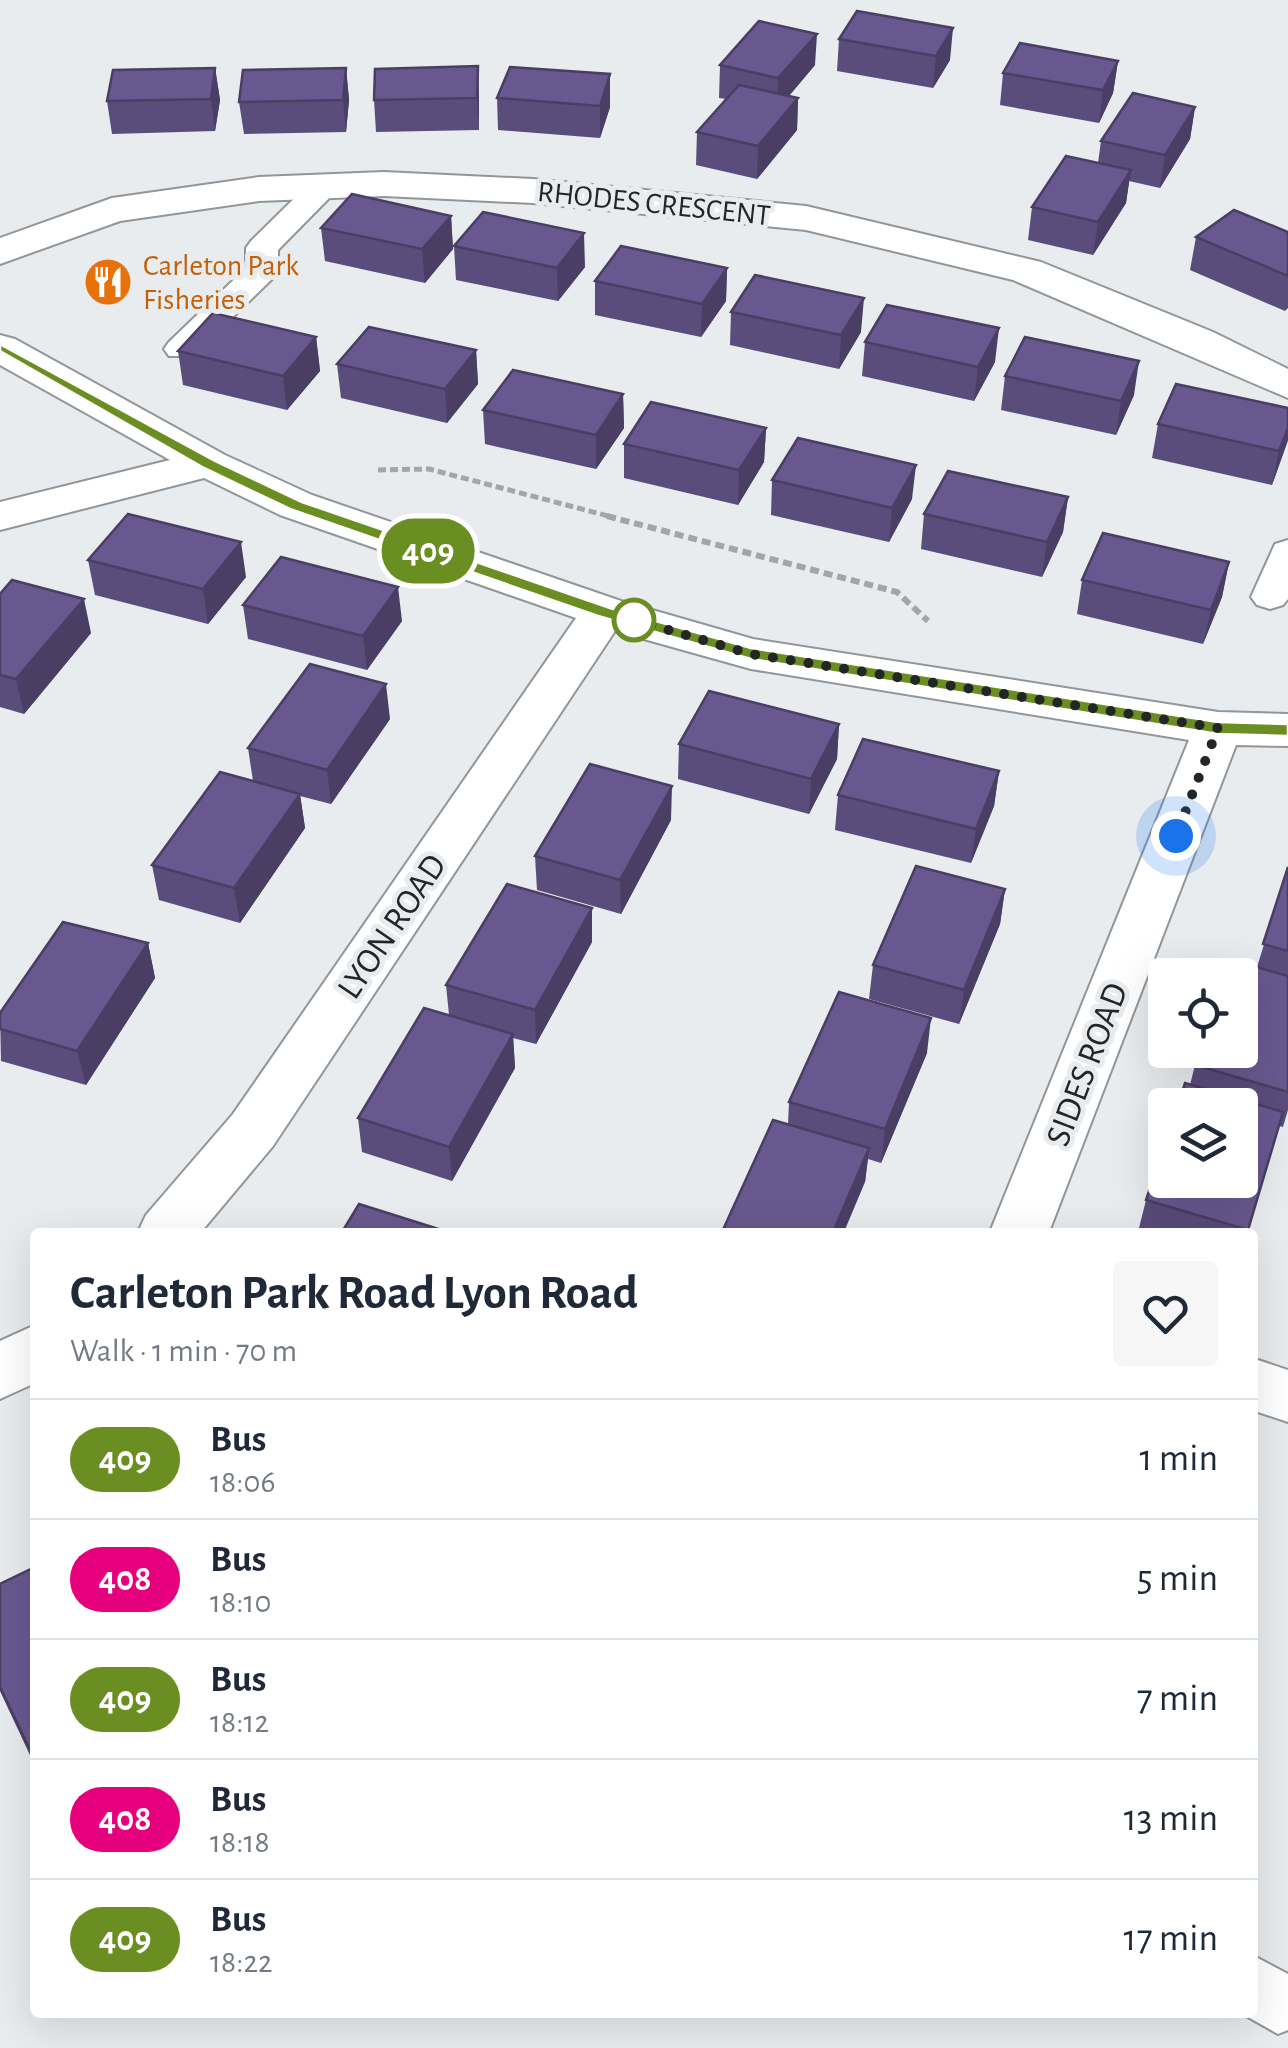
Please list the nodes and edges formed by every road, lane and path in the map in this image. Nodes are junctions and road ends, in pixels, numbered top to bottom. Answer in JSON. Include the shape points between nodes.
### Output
{"nodes":[{"id":1,"x":322,"y":188,"type":"junction"},
{"id":2,"x":0,"y":252,"type":"edge"},
{"id":3,"x":0,"y":348,"type":"edge"},
{"id":4,"x":181,"y":349,"type":"edge"},
{"id":5,"x":1288,"y":384,"type":"edge"},
{"id":6,"x":209,"y":464,"type":"junction"},
{"id":7,"x":296,"y":506,"type":"junction"},
{"id":8,"x":0,"y":516,"type":"edge"},
{"id":9,"x":1288,"y":552,"type":"edge"},
{"id":10,"x":1270,"y":597,"type":"dead end"},
{"id":11,"x":604,"y":612,"type":"junction"},
{"id":12,"x":1004,"y":694,"type":"junction"},
{"id":13,"x":1218,"y":728,"type":"junction"},
{"id":14,"x":1288,"y":730,"type":"edge"},
{"id":15,"x":170,"y":1228,"type":"edge"},
{"id":16,"x":1022,"y":1228,"type":"edge"},
{"id":17,"x":30,"y":1353,"type":"edge"},
{"id":18,"x":0,"y":1373,"type":"edge"},
{"id":19,"x":1258,"y":1386,"type":"edge"},
{"id":20,"x":1288,"y":1396,"type":"edge"}],
"edges":[{"from":1,"to":2,"type":"street","name":"RHODES CRESCENT","via":[[259,189],[112,210]]},
{"from":1,"to":4,"type":"lane","via":[[262,248],[262,270]]},
{"from":1,"to":5,"type":"street","name":"RHODES CRESCENT","via":[[533,191],[806,218],[1027,271]]},
{"from":3,"to":6,"type":"street"},
{"from":6,"to":7,"type":"street"},
{"from":6,"to":8,"type":"street"},
{"from":7,"to":11,"type":"street"},
{"from":7,"to":12,"type":"path","via":[[326,473],[428,470],[897,592]]},
{"from":9,"to":10,"type":"lane"},
{"from":11,"to":12,"type":"street","via":[[751,654]]},
{"from":11,"to":15,"type":"street","name":"LYON ROAD","via":[[253,1130]]},
{"from":12,"to":13,"type":"street"},
{"from":13,"to":14,"type":"street"},
{"from":13,"to":16,"type":"street","name":"SIDES ROAD"},
{"from":17,"to":18,"type":"street"},
{"from":19,"to":20,"type":"street"}]}
